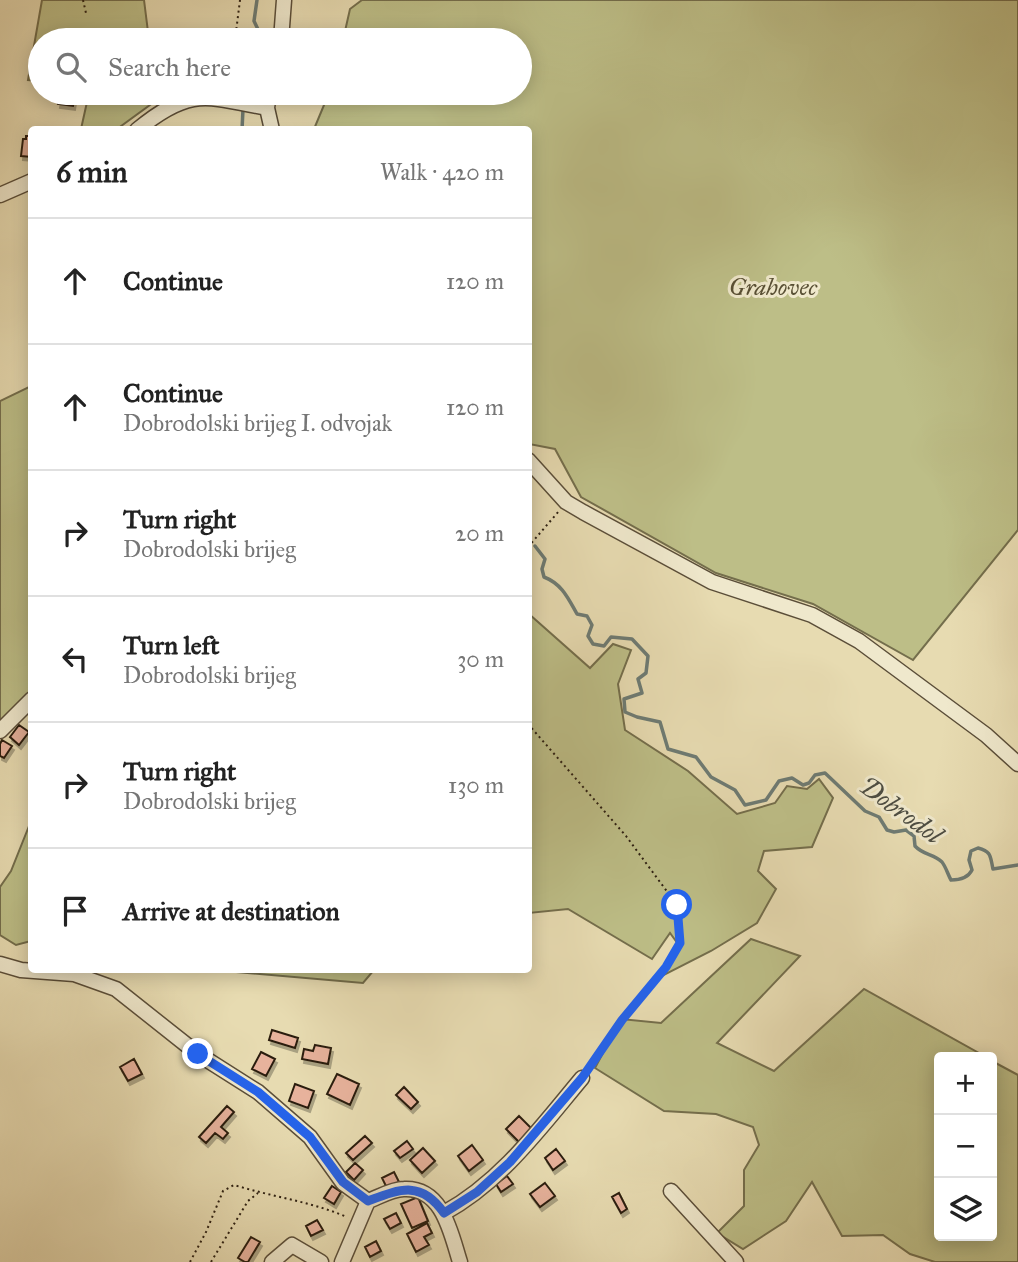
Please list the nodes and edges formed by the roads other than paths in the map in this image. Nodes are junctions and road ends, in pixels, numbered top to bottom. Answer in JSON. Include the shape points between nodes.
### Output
{"nodes":[{"id":1,"x":284,"y":0,"type":"edge"},
{"id":2,"x":282,"y":28,"type":"edge"},
{"id":3,"x":173,"y":105,"type":"edge"},
{"id":4,"x":251,"y":105,"type":"edge"},
{"id":5,"x":267,"y":105,"type":"edge"},
{"id":6,"x":267,"y":108,"type":"junction"},
{"id":7,"x":142,"y":126,"type":"edge"},
{"id":8,"x":269,"y":126,"type":"edge"},
{"id":9,"x":28,"y":183,"type":"edge"},
{"id":10,"x":0,"y":195,"type":"edge"},
{"id":11,"x":532,"y":464,"type":"edge"},
{"id":12,"x":28,"y":703,"type":"edge"},
{"id":13,"x":0,"y":731,"type":"edge"},
{"id":14,"x":1018,"y":764,"type":"edge"},
{"id":15,"x":0,"y":964,"type":"edge"},
{"id":16,"x":28,"y":971,"type":"edge"},
{"id":17,"x":61,"y":973,"type":"edge"},
{"id":18,"x":582,"y":1078,"type":"road end"},
{"id":19,"x":671,"y":1191,"type":"dead end"},
{"id":20,"x":368,"y":1201,"type":"junction"},
{"id":21,"x":444,"y":1213,"type":"junction"},
{"id":22,"x":272,"y":1262,"type":"edge"},
{"id":23,"x":321,"y":1262,"type":"edge"},
{"id":24,"x":342,"y":1262,"type":"edge"},
{"id":25,"x":460,"y":1262,"type":"edge"},
{"id":26,"x":736,"y":1262,"type":"edge"}],
"edges":[{"from":1,"to":2,"type":"street"},
{"from":3,"to":7,"type":"street"},
{"from":4,"to":6,"type":"street"},
{"from":5,"to":6,"type":"street"},
{"from":6,"to":8,"type":"street"},
{"from":9,"to":10,"type":"street"},
{"from":11,"to":14,"type":"street","via":[[566,502],[712,582],[812,615],[847,635],[986,735]]},
{"from":12,"to":13,"type":"street"},
{"from":15,"to":16,"type":"street"},
{"from":17,"to":20,"type":"street","via":[[116,989],[198,1054],[258,1092],[310,1137],[343,1182]]},
{"from":18,"to":21,"type":"street","via":[[510,1162],[477,1192]]},
{"from":19,"to":26,"type":"street"},
{"from":20,"to":21,"type":"street","via":[[411,1189],[437,1203]]},
{"from":20,"to":24,"type":"street"},
{"from":21,"to":25,"type":"street"},
{"from":22,"to":23,"type":"street","via":[[292,1245]]}]}
